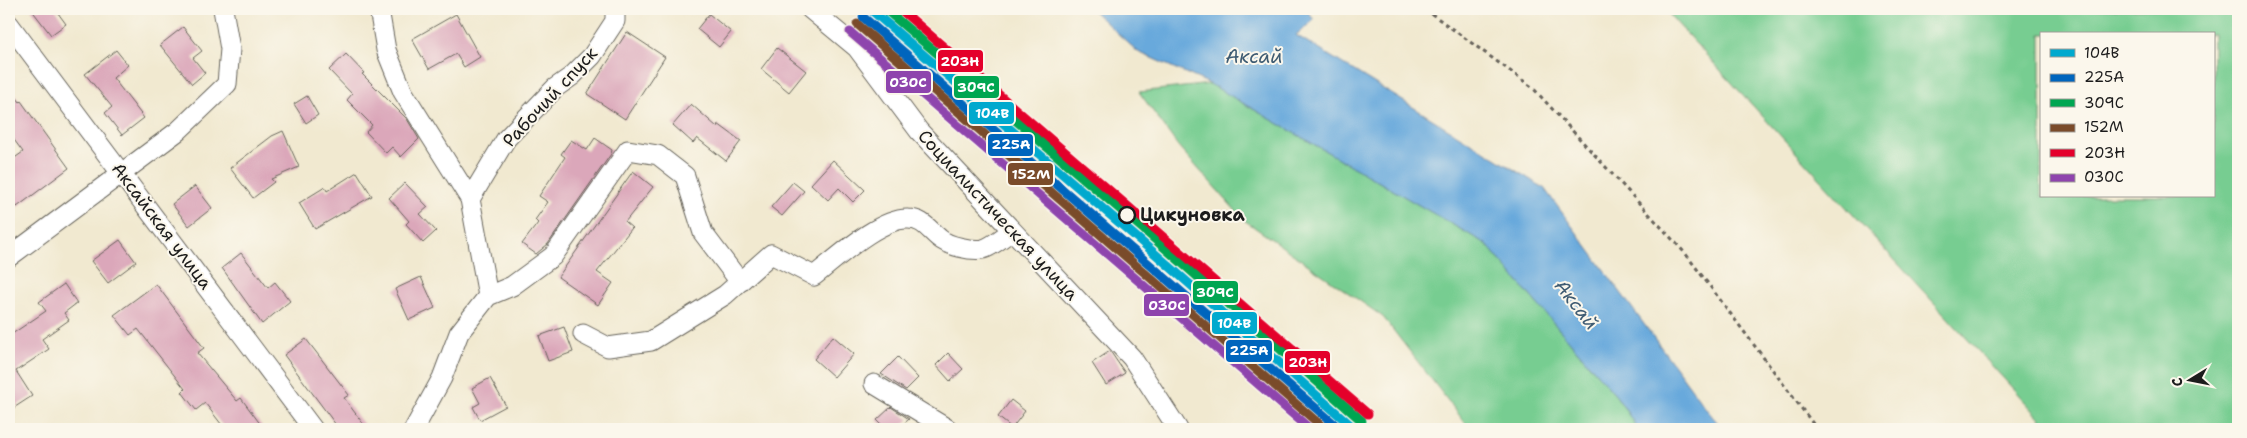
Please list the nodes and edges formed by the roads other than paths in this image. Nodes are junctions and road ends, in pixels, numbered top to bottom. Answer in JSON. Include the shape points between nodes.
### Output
{"nodes":[{"id":1,"x":223,"y":9,"type":"edge"},
{"id":2,"x":379,"y":9,"type":"edge"},
{"id":3,"x":616,"y":9,"type":"edge"},
{"id":4,"x":810,"y":9,"type":"edge"},
{"id":5,"x":9,"y":24,"type":"edge"},
{"id":6,"x":122,"y":173,"type":"junction"},
{"id":7,"x":470,"y":200,"type":"junction"},
{"id":8,"x":1012,"y":231,"type":"junction"},
{"id":9,"x":9,"y":257,"type":"edge"},
{"id":10,"x":740,"y":282,"type":"junction"},
{"id":11,"x":488,"y":296,"type":"junction"},
{"id":12,"x":583,"y":334,"type":"dead end"},
{"id":13,"x":874,"y":384,"type":"dead end"},
{"id":14,"x":313,"y":429,"type":"edge"},
{"id":15,"x":414,"y":429,"type":"edge"},
{"id":16,"x":948,"y":429,"type":"edge"},
{"id":17,"x":1178,"y":429,"type":"edge"}],
"edges":[{"from":1,"to":6,"type":"street","via":[[230,48],[227,84],[178,131]]},
{"from":2,"to":7,"type":"street","via":[[386,50],[403,92]]},
{"from":3,"to":7,"type":"street","name":"Рабочий спуск","via":[[615,21],[592,56],[555,88],[506,139]]},
{"from":4,"to":8,"type":"street","name":"Социалистическая улица","via":[[856,48],[919,132]]},
{"from":5,"to":6,"type":"street","name":"Аксайская улица"},
{"from":6,"to":9,"type":"street"},
{"from":6,"to":14,"type":"street","name":"Аксайская улица"},
{"from":7,"to":11,"type":"street"},
{"from":8,"to":10,"type":"street","via":[[983,249],[970,248],[948,245],[924,223],[907,218],[877,228],[814,276],[771,254]]},
{"from":8,"to":17,"type":"street","name":"Социалистическая улица","via":[[1132,358]]},
{"from":10,"to":11,"type":"street","via":[[703,233],[685,176],[658,155],[628,150],[554,256],[512,286]]},
{"from":10,"to":12,"type":"street","via":[[651,342],[608,347]]},
{"from":11,"to":15,"type":"street","via":[[459,333],[442,378]]},
{"from":13,"to":16,"type":"street"}]}
